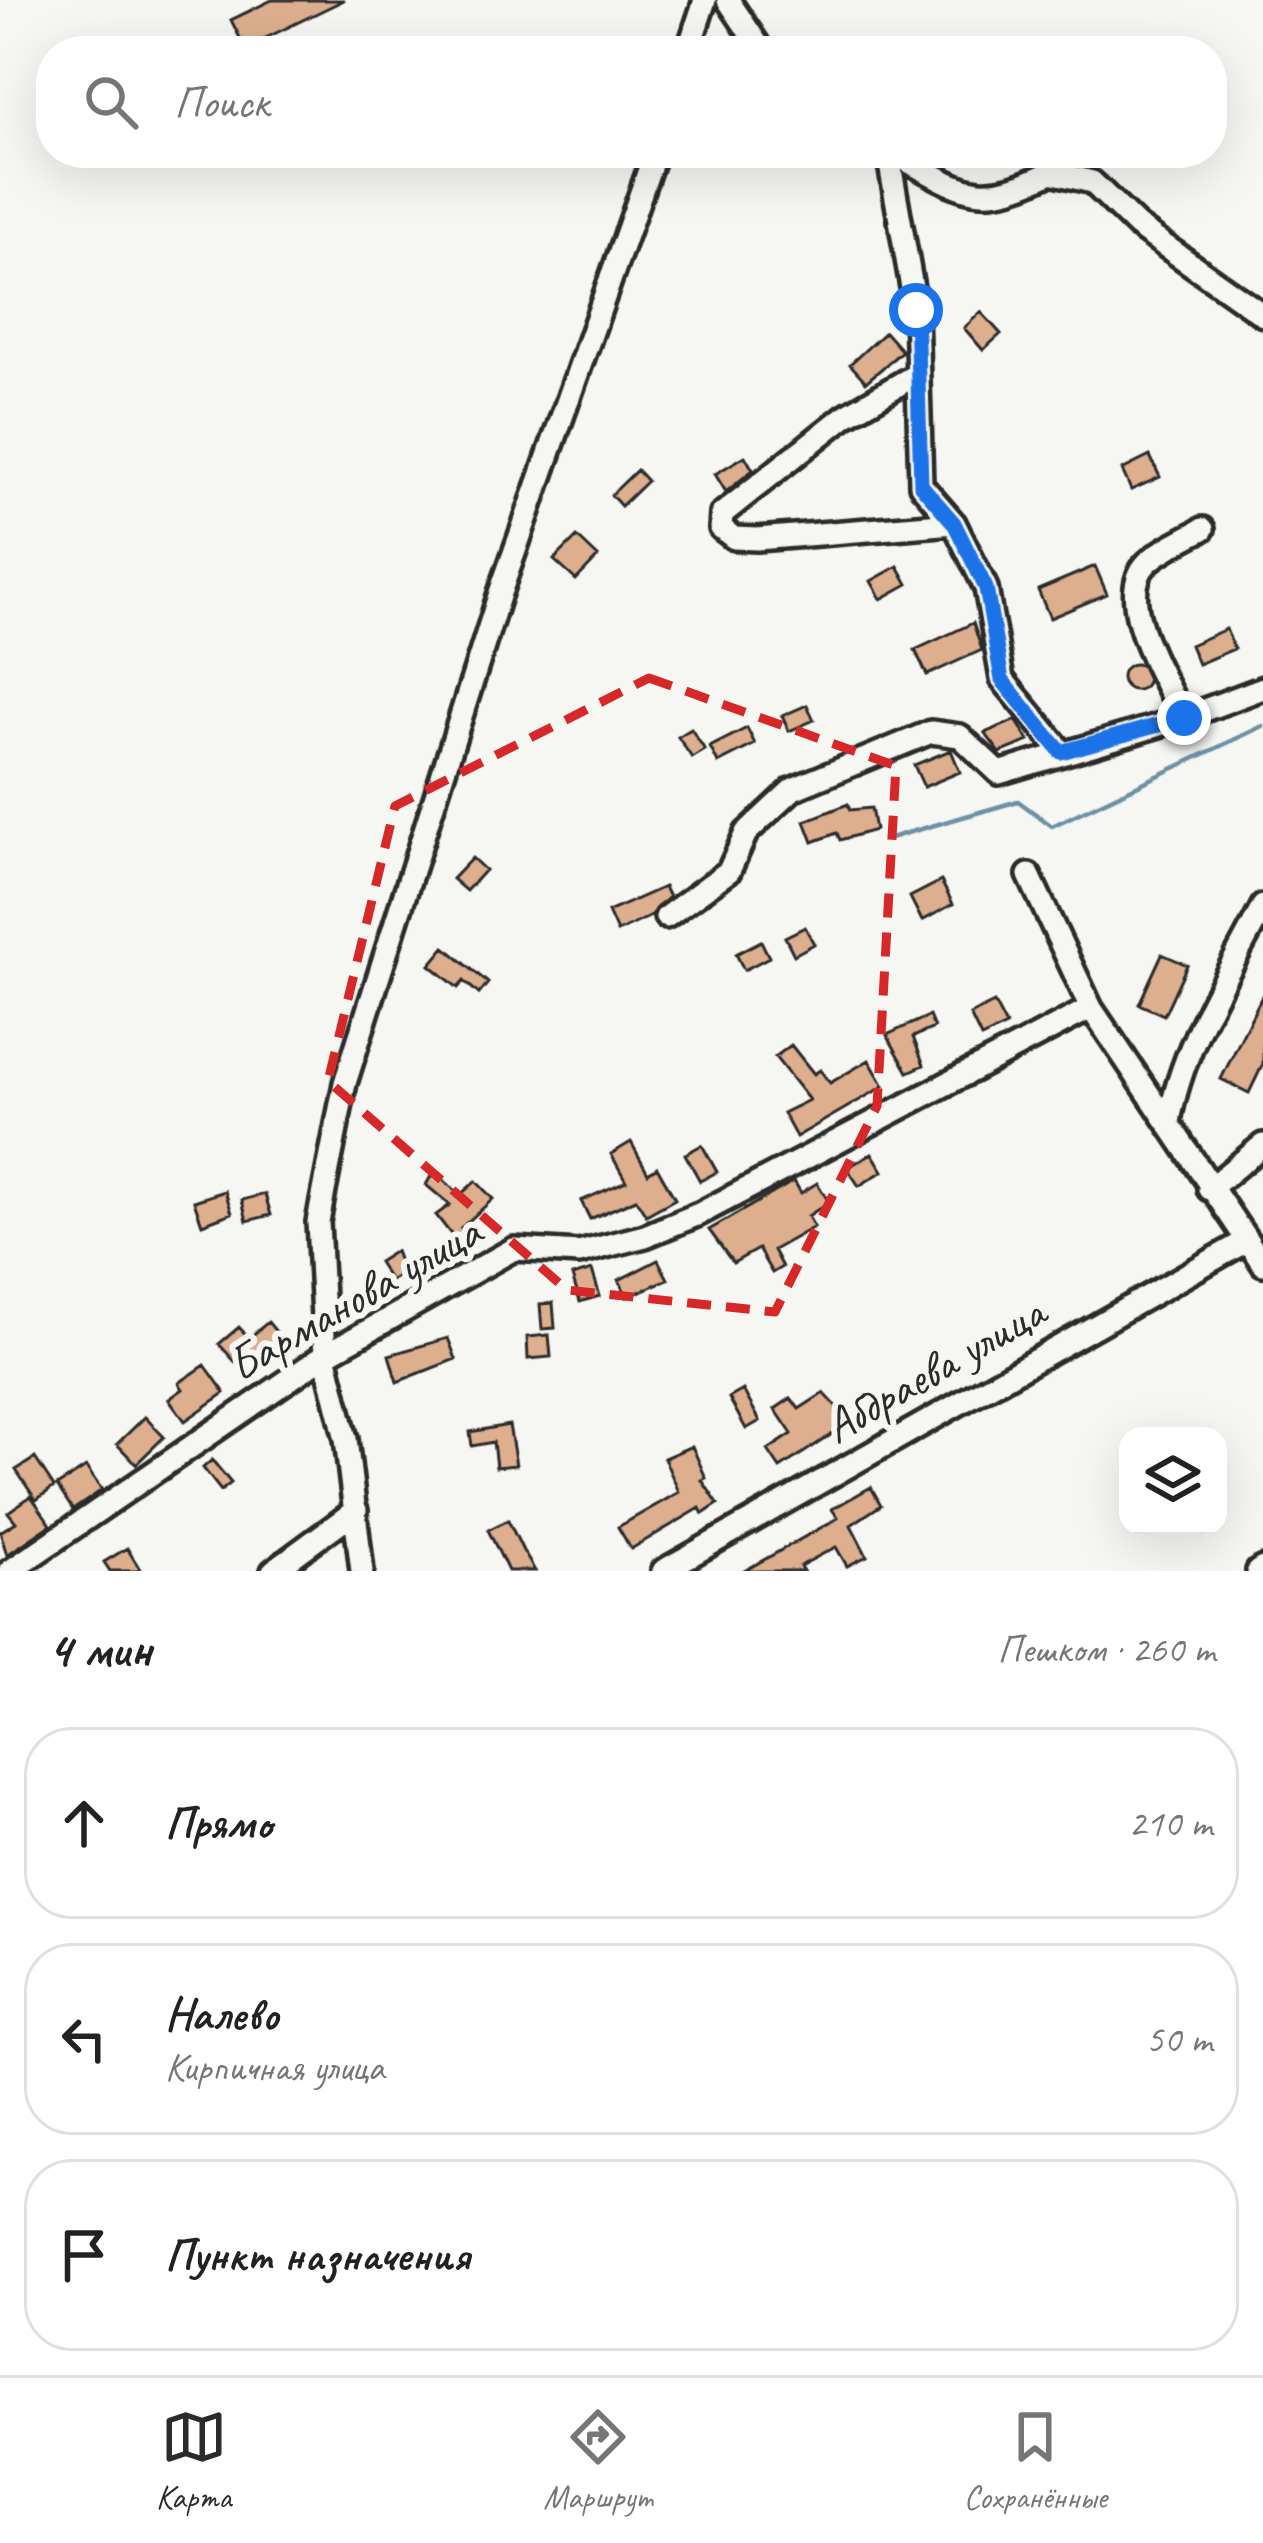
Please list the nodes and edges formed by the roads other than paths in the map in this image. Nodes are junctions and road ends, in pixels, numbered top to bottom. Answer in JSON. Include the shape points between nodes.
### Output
{"nodes":[{"id":1,"x":705,"y":0,"type":"edge"},
{"id":2,"x":728,"y":0,"type":"edge"},
{"id":3,"x":693,"y":36,"type":"edge"},
{"id":4,"x":752,"y":36,"type":"edge"},
{"id":5,"x":650,"y":168,"type":"edge"},
{"id":6,"x":892,"y":168,"type":"edge"},
{"id":7,"x":921,"y":168,"type":"edge"},
{"id":8,"x":1263,"y":315,"type":"edge"},
{"id":9,"x":917,"y":374,"type":"junction"},
{"id":10,"x":954,"y":523,"type":"junction"},
{"id":11,"x":1203,"y":529,"type":"dead end"},
{"id":12,"x":1263,"y":688,"type":"edge"},
{"id":13,"x":1184,"y":718,"type":"junction"},
{"id":14,"x":1061,"y":752,"type":"junction"},
{"id":15,"x":1029,"y":875,"type":"dead end"},
{"id":16,"x":1263,"y":906,"type":"edge"},
{"id":17,"x":666,"y":917,"type":"dead end"},
{"id":18,"x":1091,"y":1008,"type":"junction"},
{"id":19,"x":1169,"y":1121,"type":"junction"},
{"id":20,"x":1263,"y":1145,"type":"edge"},
{"id":21,"x":1210,"y":1189,"type":"junction"},
{"id":22,"x":1246,"y":1241,"type":"junction"},
{"id":23,"x":1263,"y":1264,"type":"edge"},
{"id":24,"x":325,"y":1355,"type":"junction"},
{"id":25,"x":356,"y":1510,"type":"junction"},
{"id":26,"x":10,"y":1571,"type":"edge"},
{"id":27,"x":274,"y":1571,"type":"edge"},
{"id":28,"x":362,"y":1571,"type":"edge"},
{"id":29,"x":663,"y":1571,"type":"edge"}],
"edges":[{"from":1,"to":3,"type":"street"},
{"from":2,"to":4,"type":"street"},
{"from":5,"to":24,"type":"street","via":[[500,592],[345,1083],[318,1222]]},
{"from":6,"to":9,"type":"street","via":[[916,310]]},
{"from":7,"to":8,"type":"street","via":[[976,195],[1009,193],[1051,172],[1091,182],[1137,226]]},
{"from":9,"to":10,"type":"street","via":[[921,485]]},
{"from":9,"to":10,"type":"street","via":[[845,416],[722,514],[722,528],[757,539]]},
{"from":10,"to":14,"type":"street","via":[[986,588],[1002,680]]},
{"from":11,"to":13,"type":"street","via":[[1146,564],[1134,584],[1141,632]]},
{"from":12,"to":13,"type":"street"},
{"from":13,"to":14,"type":"street"},
{"from":14,"to":17,"type":"street","via":[[999,773],[960,736],[931,731],[793,789],[746,832],[729,871]]},
{"from":15,"to":18,"type":"street"},
{"from":16,"to":19,"type":"street","via":[[1190,1049]]},
{"from":18,"to":19,"type":"street"},
{"from":18,"to":24,"type":"street","name":"Барманова улица","via":[[699,1214],[579,1253],[514,1249]]},
{"from":19,"to":21,"type":"street"},
{"from":20,"to":21,"type":"street"},
{"from":21,"to":22,"type":"street"},
{"from":22,"to":23,"type":"street"},
{"from":22,"to":29,"type":"street","name":"Абдраева улица"},
{"from":24,"to":25,"type":"street"},
{"from":24,"to":26,"type":"street","name":"Барманова улица"},
{"from":25,"to":27,"type":"street"},
{"from":25,"to":28,"type":"street"}]}
